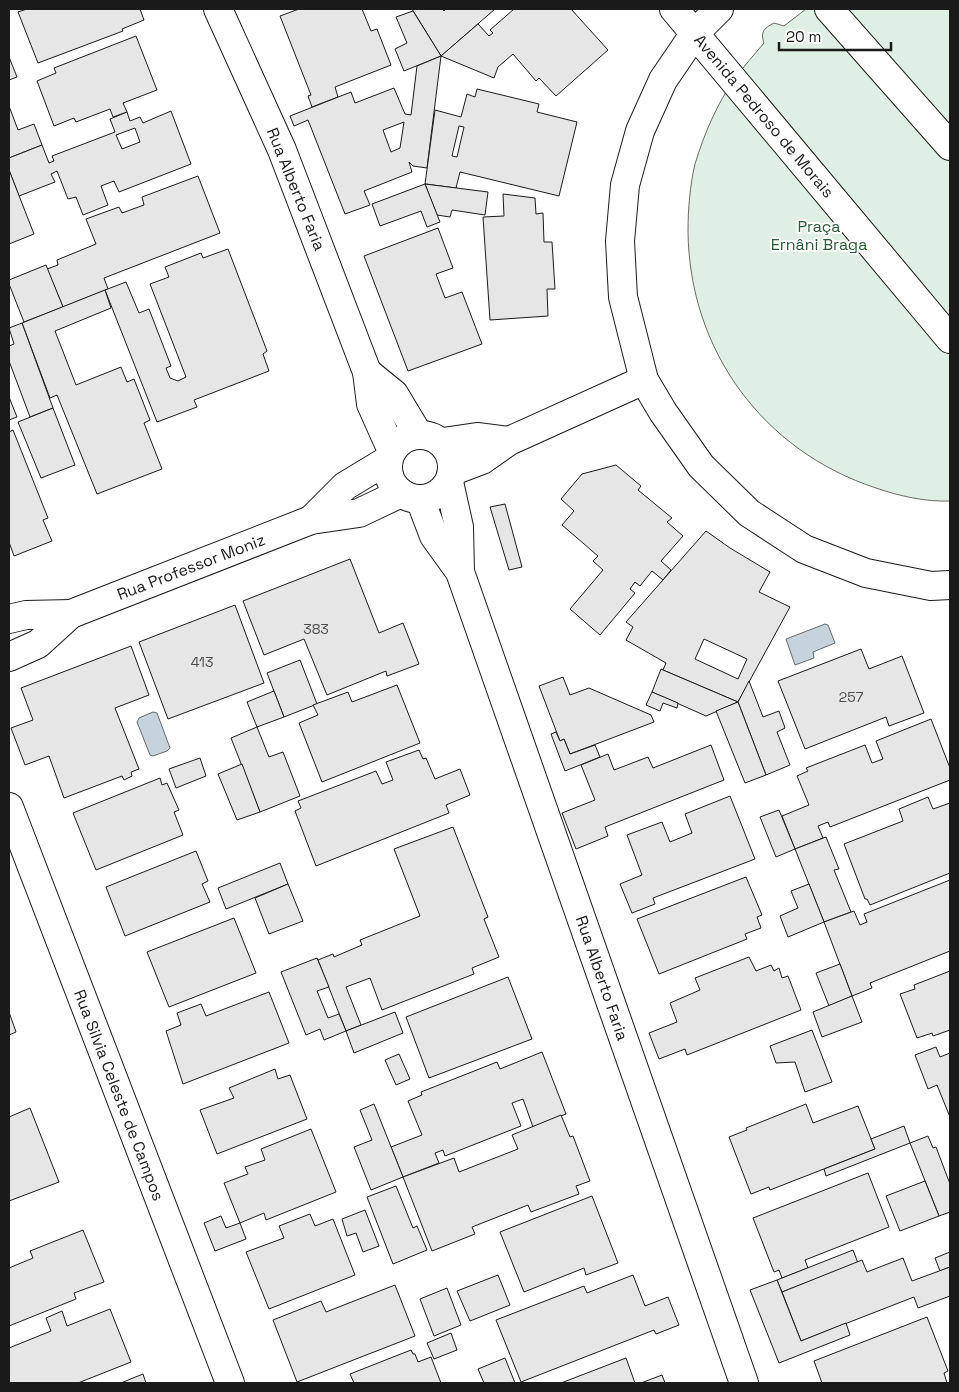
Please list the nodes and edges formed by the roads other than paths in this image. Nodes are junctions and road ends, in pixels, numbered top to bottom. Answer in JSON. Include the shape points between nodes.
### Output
{"nodes":[{"id":1,"x":218,"y":9,"type":"edge"},
{"id":2,"x":674,"y":9,"type":"edge"},
{"id":3,"x":719,"y":9,"type":"edge"},
{"id":4,"x":828,"y":9,"type":"edge"},
{"id":5,"x":695,"y":34,"type":"junction"},
{"id":6,"x":950,"y":146,"type":"edge"},
{"id":7,"x":950,"y":338,"type":"edge"},
{"id":8,"x":367,"y":372,"type":"junction"},
{"id":9,"x":644,"y":380,"type":"junction"},
{"id":10,"x":430,"y":438,"type":"junction"},
{"id":11,"x":509,"y":441,"type":"junction"},
{"id":12,"x":390,"y":455,"type":"junction"},
{"id":13,"x":451,"y":476,"type":"junction"},
{"id":14,"x":410,"y":496,"type":"junction"},
{"id":15,"x":310,"y":520,"type":"junction"},
{"id":16,"x":460,"y":572,"type":"junction"},
{"id":17,"x":950,"y":585,"type":"edge"},
{"id":18,"x":71,"y":614,"type":"junction"},
{"id":19,"x":9,"y":619,"type":"edge"},
{"id":20,"x":9,"y":657,"type":"edge"},
{"id":21,"x":9,"y":807,"type":"edge"},
{"id":22,"x":230,"y":1383,"type":"edge"},
{"id":23,"x":744,"y":1383,"type":"edge"}],
"edges":[{"from":1,"to":8,"type":"main road","name":"Rua Alberto Faria","via":[[282,150]]},
{"from":2,"to":5,"type":"main road","name":"Avenida Pedroso de Morais"},
{"from":3,"to":5,"type":"main road"},
{"from":4,"to":6,"type":"main road"},
{"from":5,"to":7,"type":"main road","name":"Avenida Pedroso de Morais"},
{"from":5,"to":9,"type":"main road","via":[[659,88],[640,130],[625,185],[620,241],[623,297]]},
{"from":8,"to":10,"type":"main road","name":"Rua Alberto Faria","via":[[394,394]]},
{"from":8,"to":12,"type":"main road","name":"Rua Alberto Faria","via":[[371,404]]},
{"from":9,"to":11,"type":"main road"},
{"from":9,"to":17,"type":"main road","via":[[701,466],[749,513],[804,549],[866,573],[931,586]]},
{"from":10,"to":11,"type":"main road","via":[[477,437]]},
{"from":10,"to":12,"type":"main road","via":[[407,437],[398,442]]},
{"from":10,"to":13,"type":"main road","via":[[449,451],[453,466]]},
{"from":11,"to":13,"type":"main road"},
{"from":12,"to":14,"type":"main road","via":[[387,471],[392,484]]},
{"from":12,"to":15,"type":"main road","name":"Rua Professor Moniz","via":[[345,486]]},
{"from":13,"to":14,"type":"main road","via":[[442,492],[431,498]]},
{"from":13,"to":16,"type":"main road","name":"Rua Alberto Faria","via":[[459,526]]},
{"from":14,"to":15,"type":"main road","name":"Rua Professor Moniz","via":[[359,513]]},
{"from":14,"to":16,"type":"main road","name":"Rua Alberto Faria"},
{"from":15,"to":18,"type":"main road","name":"Rua Professor Moniz"},
{"from":16,"to":23,"type":"main road","name":"Rua Alberto Faria"},
{"from":18,"to":19,"type":"main road","name":"Rua Professor Moniz","via":[[26,615]]},
{"from":18,"to":20,"type":"main road","name":"Rua Professor Moniz","via":[[38,644]]},
{"from":21,"to":22,"type":"main road","name":"Rua Silvia Celeste de Campos"}]}
